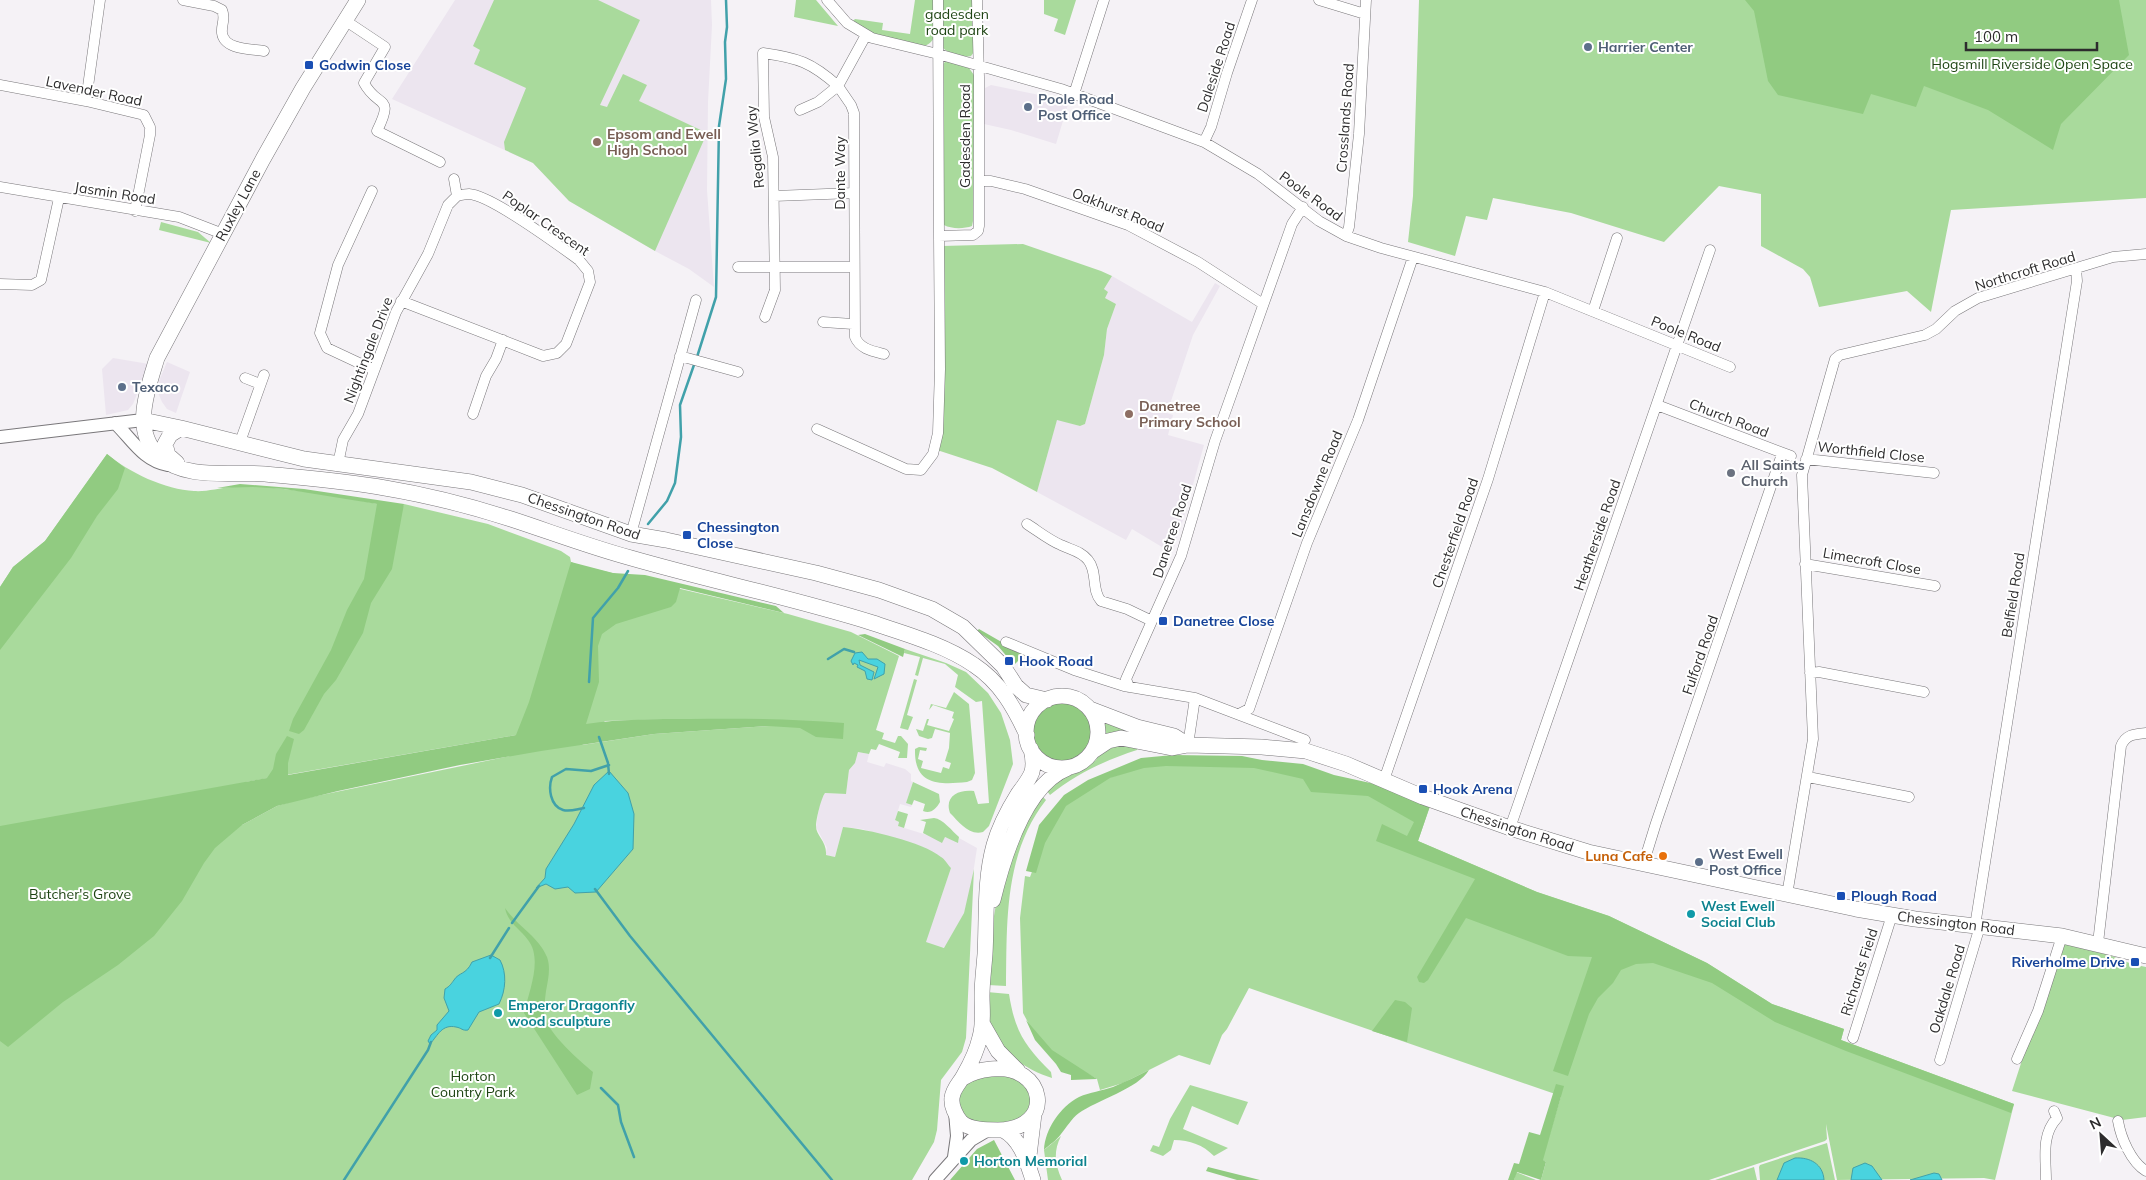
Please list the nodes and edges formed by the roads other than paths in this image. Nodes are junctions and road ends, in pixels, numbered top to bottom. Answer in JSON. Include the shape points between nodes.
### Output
{"nodes":[{"id":1,"x":100,"y":0,"type":"edge"},
{"id":2,"x":183,"y":0,"type":"edge"},
{"id":3,"x":358,"y":0,"type":"edge"},
{"id":4,"x":827,"y":0,"type":"edge"},
{"id":5,"x":938,"y":0,"type":"edge"},
{"id":6,"x":977,"y":0,"type":"edge"},
{"id":7,"x":1104,"y":0,"type":"edge"},
{"id":8,"x":1252,"y":0,"type":"edge"},
{"id":9,"x":1318,"y":0,"type":"edge"},
{"id":10,"x":1366,"y":0,"type":"edge"},
{"id":11,"x":1365,"y":14,"type":"junction"},
{"id":12,"x":346,"y":21,"type":"junction"},
{"id":13,"x":866,"y":35,"type":"junction"},
{"id":14,"x":264,"y":51,"type":"dead end"},
{"id":15,"x":763,"y":53,"type":"joint"},
{"id":16,"x":938,"y":54,"type":"junction"},
{"id":17,"x":979,"y":67,"type":"junction"},
{"id":18,"x":0,"y":85,"type":"edge"},
{"id":19,"x":838,"y":86,"type":"junction"},
{"id":20,"x":1074,"y":94,"type":"junction"},
{"id":21,"x":86,"y":101,"type":"junction"},
{"id":22,"x":800,"y":110,"type":"dead end"},
{"id":23,"x":1204,"y":142,"type":"junction"},
{"id":24,"x":440,"y":162,"type":"dead end"},
{"id":25,"x":454,"y":179,"type":"dead end"},
{"id":26,"x":979,"y":181,"type":"junction"},
{"id":27,"x":0,"y":187,"type":"edge"},
{"id":28,"x":372,"y":191,"type":"dead end"},
{"id":29,"x":853,"y":193,"type":"junction"},
{"id":30,"x":457,"y":196,"type":"junction"},
{"id":31,"x":774,"y":196,"type":"junction"},
{"id":32,"x":59,"y":198,"type":"junction"},
{"id":33,"x":1303,"y":207,"type":"junction"},
{"id":34,"x":135,"y":211,"type":"junction"},
{"id":35,"x":223,"y":234,"type":"junction"},
{"id":36,"x":939,"y":236,"type":"junction"},
{"id":37,"x":1346,"y":236,"type":"junction"},
{"id":38,"x":1617,"y":238,"type":"dead end"},
{"id":39,"x":1710,"y":250,"type":"dead end"},
{"id":40,"x":2146,"y":254,"type":"edge"},
{"id":41,"x":1413,"y":257,"type":"junction"},
{"id":42,"x":738,"y":267,"type":"dead end"},
{"id":43,"x":774,"y":267,"type":"junction"},
{"id":44,"x":854,"y":267,"type":"junction"},
{"id":45,"x":2076,"y":269,"type":"junction"},
{"id":46,"x":0,"y":284,"type":"edge"},
{"id":47,"x":1545,"y":292,"type":"junction"},
{"id":48,"x":696,"y":300,"type":"dead end"},
{"id":49,"x":401,"y":301,"type":"junction"},
{"id":50,"x":1263,"y":304,"type":"junction"},
{"id":51,"x":1593,"y":311,"type":"junction"},
{"id":52,"x":766,"y":317,"type":"dead end"},
{"id":53,"x":823,"y":322,"type":"dead end"},
{"id":54,"x":853,"y":324,"type":"junction"},
{"id":55,"x":503,"y":340,"type":"junction"},
{"id":56,"x":1678,"y":345,"type":"junction"},
{"id":57,"x":884,"y":354,"type":"dead end"},
{"id":58,"x":680,"y":356,"type":"junction"},
{"id":59,"x":1730,"y":367,"type":"dead end"},
{"id":60,"x":374,"y":370,"type":"junction"},
{"id":61,"x":738,"y":372,"type":"dead end"},
{"id":62,"x":245,"y":378,"type":"dead end"},
{"id":63,"x":1657,"y":405,"type":"junction"},
{"id":64,"x":473,"y":414,"type":"dead end"},
{"id":65,"x":143,"y":420,"type":"junction"},
{"id":66,"x":114,"y":423,"type":"junction"},
{"id":67,"x":181,"y":428,"type":"junction"},
{"id":68,"x":817,"y":429,"type":"dead end"},
{"id":69,"x":0,"y":437,"type":"edge"},
{"id":70,"x":240,"y":442,"type":"junction"},
{"id":71,"x":1787,"y":455,"type":"joint"},
{"id":72,"x":1806,"y":459,"type":"junction"},
{"id":73,"x":338,"y":464,"type":"junction"},
{"id":74,"x":173,"y":466,"type":"junction"},
{"id":75,"x":189,"y":470,"type":"junction"},
{"id":76,"x":1934,"y":473,"type":"dead end"},
{"id":77,"x":1027,"y":524,"type":"dead end"},
{"id":78,"x":631,"y":534,"type":"junction"},
{"id":79,"x":1805,"y":564,"type":"junction"},
{"id":80,"x":1935,"y":586,"type":"dead end"},
{"id":81,"x":1152,"y":621,"type":"junction"},
{"id":82,"x":1006,"y":642,"type":"dead end"},
{"id":83,"x":1810,"y":672,"type":"junction"},
{"id":84,"x":1129,"y":687,"type":"junction"},
{"id":85,"x":1924,"y":692,"type":"dead end"},
{"id":86,"x":1195,"y":698,"type":"junction"},
{"id":87,"x":1047,"y":700,"type":"junction"},
{"id":88,"x":1090,"y":709,"type":"junction"},
{"id":89,"x":1239,"y":714,"type":"junction"},
{"id":90,"x":2146,"y":733,"type":"edge"},
{"id":91,"x":1027,"y":735,"type":"junction"},
{"id":92,"x":1304,"y":740,"type":"dead end"},
{"id":93,"x":1188,"y":744,"type":"junction"},
{"id":94,"x":1031,"y":750,"type":"junction"},
{"id":95,"x":1093,"y":751,"type":"junction"},
{"id":96,"x":1076,"y":765,"type":"junction"},
{"id":97,"x":1808,"y":777,"type":"junction"},
{"id":98,"x":1384,"y":780,"type":"junction"},
{"id":99,"x":1909,"y":797,"type":"dead end"},
{"id":100,"x":1510,"y":828,"type":"junction"},
{"id":101,"x":1643,"y":865,"type":"junction"},
{"id":102,"x":1787,"y":895,"type":"junction"},
{"id":103,"x":1892,"y":915,"type":"junction"},
{"id":104,"x":1978,"y":926,"type":"junction"},
{"id":105,"x":986,"y":930,"type":"junction"},
{"id":106,"x":2062,"y":936,"type":"junction"},
{"id":107,"x":2098,"y":943,"type":"junction"},
{"id":108,"x":2146,"y":956,"type":"edge"},
{"id":109,"x":982,"y":1023,"type":"junction"},
{"id":110,"x":1853,"y":1038,"type":"dead end"},
{"id":111,"x":2018,"y":1059,"type":"dead end"},
{"id":112,"x":1940,"y":1060,"type":"dead end"},
{"id":113,"x":1021,"y":1074,"type":"junction"},
{"id":114,"x":963,"y":1078,"type":"junction"},
{"id":115,"x":954,"y":1109,"type":"junction"},
{"id":116,"x":2054,"y":1111,"type":"dead end"},
{"id":117,"x":1034,"y":1114,"type":"junction"},
{"id":118,"x":2118,"y":1121,"type":"dead end"},
{"id":119,"x":995,"y":1130,"type":"junction"},
{"id":120,"x":954,"y":1157,"type":"junction"},
{"id":121,"x":1028,"y":1164,"type":"junction"},
{"id":122,"x":2146,"y":1172,"type":"edge"},
{"id":123,"x":935,"y":1180,"type":"edge"},
{"id":124,"x":1033,"y":1180,"type":"edge"},
{"id":125,"x":2046,"y":1180,"type":"edge"}],
"edges":[{"from":1,"to":21,"type":"street"},
{"from":2,"to":14,"type":"street","via":[[222,10],[222,33],[230,45]]},
{"from":3,"to":12,"type":"main road","name":"Ruxley Lane"},
{"from":4,"to":13,"type":"street","name":"Poole Road","via":[[847,23]]},
{"from":5,"to":16,"type":"street","name":"Gadesden Road"},
{"from":6,"to":17,"type":"street","name":"Gadesden Road"},
{"from":7,"to":20,"type":"street"},
{"from":8,"to":23,"type":"street","name":"Daleside Road"},
{"from":9,"to":11,"type":"street"},
{"from":10,"to":11,"type":"street","name":"Crosslands Road"},
{"from":11,"to":37,"type":"street","name":"Crosslands Road","via":[[1359,134]]},
{"from":12,"to":24,"type":"street","via":[[385,47],[364,83],[386,107],[377,131]]},
{"from":12,"to":35,"type":"main road","name":"Ruxley Lane","via":[[303,88]]},
{"from":13,"to":16,"type":"street","name":"Poole Road","via":[[888,44]]},
{"from":13,"to":19,"type":"street"},
{"from":15,"to":19,"type":"street","name":"Dante Way","via":[[793,57],[809,64]]},
{"from":15,"to":31,"type":"street","name":"Regalia Way","via":[[764,117],[773,157]]},
{"from":16,"to":17,"type":"street","name":"Poole Road"},
{"from":16,"to":36,"type":"street","name":"Gadesden Road"},
{"from":17,"to":20,"type":"street","name":"Poole Road"},
{"from":17,"to":26,"type":"street","name":"Gadesden Road"},
{"from":18,"to":21,"type":"street","name":"Lavender Road"},
{"from":19,"to":22,"type":"street","via":[[818,102]]},
{"from":19,"to":29,"type":"street","name":"Dante Way","via":[[854,113]]},
{"from":20,"to":23,"type":"street","name":"Poole Road"},
{"from":21,"to":34,"type":"street","name":"Lavender Road","via":[[138,112],[147,118],[150,135]]},
{"from":23,"to":33,"type":"street","name":"Poole Road","via":[[1258,174]]},
{"from":25,"to":30,"type":"street"},
{"from":26,"to":36,"type":"street","name":"Gadesden Road","via":[[978,231],[973,235]]},
{"from":26,"to":50,"type":"street","name":"Oakhurst Road","via":[[1024,189],[1128,225],[1198,262]]},
{"from":27,"to":32,"type":"street","name":"Jasmin Road"},
{"from":28,"to":60,"type":"street","via":[[338,265],[320,333],[327,348]]},
{"from":29,"to":31,"type":"street"},
{"from":29,"to":44,"type":"street","name":"Dante Way"},
{"from":30,"to":49,"type":"street","name":"Nightingale Drive","via":[[448,204],[428,254]]},
{"from":30,"to":55,"type":"street","name":"Poplar Crescent","via":[[474,195],[498,206],[579,260],[588,271],[590,282],[562,350],[543,356]]},
{"from":31,"to":43,"type":"street","name":"Regalia Way"},
{"from":32,"to":34,"type":"street","name":"Jasmin Road"},
{"from":32,"to":46,"type":"street","via":[[41,280],[32,285]]},
{"from":33,"to":37,"type":"street","name":"Poole Road","via":[[1319,221]]},
{"from":33,"to":50,"type":"street","name":"Danetree Road","via":[[1292,224]]},
{"from":34,"to":35,"type":"street","name":"Jasmin Road","via":[[179,217]]},
{"from":35,"to":65,"type":"main road","name":"Ruxley Lane","via":[[158,358]]},
{"from":36,"to":68,"type":"street","name":"Gadesden Road","via":[[938,433],[926,466],[921,470],[906,469]]},
{"from":37,"to":41,"type":"street","name":"Poole Road"},
{"from":38,"to":51,"type":"street"},
{"from":39,"to":56,"type":"street","name":"Heatherside Road"},
{"from":40,"to":45,"type":"street","name":"Northcroft Road","via":[[2113,257]]},
{"from":41,"to":47,"type":"street","name":"Poole Road"},
{"from":41,"to":89,"type":"street","name":"Lansdowne Road","via":[[1358,420],[1307,543],[1250,709]]},
{"from":42,"to":43,"type":"street"},
{"from":43,"to":44,"type":"street"},
{"from":43,"to":52,"type":"street","name":"Regalia Way","via":[[775,290]]},
{"from":44,"to":54,"type":"street","name":"Dante Way"},
{"from":45,"to":72,"type":"street","name":"Northcroft Road","via":[[1978,298],[1955,311],[1925,335],[1835,359]]},
{"from":45,"to":104,"type":"street","name":"Belfield Road","via":[[2078,282]]},
{"from":47,"to":51,"type":"street","name":"Poole Road"},
{"from":47,"to":98,"type":"street","name":"Chesterfield Road","via":[[1488,478]]},
{"from":48,"to":58,"type":"street"},
{"from":49,"to":55,"type":"street","name":"Poplar Crescent"},
{"from":49,"to":60,"type":"street","name":"Nightingale Drive"},
{"from":50,"to":81,"type":"street","name":"Danetree Road","via":[[1215,442],[1181,556]]},
{"from":51,"to":56,"type":"street","name":"Poole Road"},
{"from":53,"to":54,"type":"street"},
{"from":54,"to":57,"type":"street","name":"Dante Way","via":[[858,343]]},
{"from":55,"to":64,"type":"street"},
{"from":56,"to":59,"type":"street","name":"Poole Road"},
{"from":56,"to":63,"type":"street","name":"Heatherside Road"},
{"from":58,"to":61,"type":"street"},
{"from":58,"to":78,"type":"street"},
{"from":60,"to":73,"type":"street","name":"Nightingale Drive","via":[[358,414],[343,440]]},
{"from":62,"to":70,"type":"street","via":[[262,380]]},
{"from":63,"to":71,"type":"street","name":"Church Road"},
{"from":63,"to":100,"type":"street","name":"Heatherside Road"},
{"from":65,"to":66,"type":"street","name":"Chessington Road"},
{"from":65,"to":67,"type":"main road","name":"Chessington Road"},
{"from":65,"to":74,"type":"main road","name":"Chessington Road","via":[[150,446]]},
{"from":66,"to":69,"type":"street","name":"Chessington Road"},
{"from":66,"to":74,"type":"street","name":"Chessington Road","via":[[140,451],[159,463]]},
{"from":67,"to":70,"type":"main road","name":"Chessington Road"},
{"from":67,"to":75,"type":"main road","via":[[170,435],[165,444],[166,450],[168,456]]},
{"from":70,"to":73,"type":"main road","name":"Chessington Road","via":[[304,459]]},
{"from":71,"to":101,"type":"street","name":"Fulford Road"},
{"from":72,"to":76,"type":"street","name":"Worthfield Close"},
{"from":72,"to":79,"type":"street","via":[[1802,475]]},
{"from":73,"to":78,"type":"main road","name":"Chessington Road","via":[[470,482],[522,495]]},
{"from":74,"to":75,"type":"main road","name":"Chessington Road"},
{"from":75,"to":91,"type":"main road","name":"Chessington Road","via":[[332,481],[422,496],[475,508],[619,555],[835,611],[918,639],[973,664],[990,677],[1007,698]]},
{"from":77,"to":81,"type":"street","via":[[1062,546],[1080,552],[1088,560],[1101,601]]},
{"from":78,"to":87,"type":"main road","name":"Chessington Road","via":[[816,573],[932,609],[968,630],[1026,695]]},
{"from":79,"to":80,"type":"street","name":"Limecroft Close"},
{"from":79,"to":83,"type":"street"},
{"from":81,"to":84,"type":"street","name":"Danetree Road","via":[[1126,679]]},
{"from":82,"to":84,"type":"street","via":[[1074,670]]},
{"from":83,"to":85,"type":"street"},
{"from":83,"to":97,"type":"street","via":[[1813,739]]},
{"from":84,"to":86,"type":"street"},
{"from":86,"to":89,"type":"street"},
{"from":86,"to":93,"type":"street"},
{"from":87,"to":88,"type":"main road","name":"Chessington Road","via":[[1070,697]]},
{"from":87,"to":91,"type":"main road","via":[[1032,714]]},
{"from":88,"to":93,"type":"main road","name":"Chessington Road","via":[[1137,727],[1174,736]]},
{"from":88,"to":95,"type":"main road","via":[[1098,730]]},
{"from":89,"to":92,"type":"street"},
{"from":90,"to":107,"type":"street","via":[[2129,736],[2121,746]]},
{"from":91,"to":94,"type":"main road","name":"Chessington Road"},
{"from":93,"to":95,"type":"main road","name":"Chessington Road","via":[[1172,748],[1121,738],[1108,741]]},
{"from":93,"to":98,"type":"main road","name":"Chessington Road","via":[[1306,751]]},
{"from":94,"to":96,"type":"main road","via":[[1050,767]]},
{"from":94,"to":105,"type":"main road","via":[[1033,764],[1030,776],[1004,820],[994,845],[987,882]]},
{"from":95,"to":96,"type":"main road","name":"Chessington Road"},
{"from":96,"to":105,"type":"main road","via":[[1058,773],[1044,785],[1016,828]]},
{"from":97,"to":99,"type":"street"},
{"from":97,"to":102,"type":"street"},
{"from":98,"to":100,"type":"main road","name":"Chessington Road"},
{"from":100,"to":101,"type":"main road","name":"Chessington Road"},
{"from":101,"to":102,"type":"main road","name":"Chessington Road"},
{"from":102,"to":103,"type":"main road","name":"Chessington Road"},
{"from":103,"to":104,"type":"main road","name":"Chessington Road"},
{"from":103,"to":110,"type":"street","name":"Richards Field"},
{"from":104,"to":106,"type":"main road","name":"Chessington Road"},
{"from":104,"to":112,"type":"street","name":"Oakdale Road"},
{"from":105,"to":109,"type":"main road"},
{"from":106,"to":107,"type":"main road","name":"Chessington Road"},
{"from":106,"to":111,"type":"street","via":[[2038,1011]]},
{"from":107,"to":108,"type":"main road","name":"Chessington Road"},
{"from":109,"to":113,"type":"main road","via":[[998,1051]]},
{"from":109,"to":114,"type":"main road","via":[[976,1051]]},
{"from":113,"to":114,"type":"main road","via":[[1011,1069],[995,1068],[975,1071]]},
{"from":113,"to":117,"type":"main road","via":[[1036,1090],[1038,1102]]},
{"from":114,"to":115,"type":"main road","via":[[953,1093]]},
{"from":115,"to":119,"type":"main road","via":[[965,1125]]},
{"from":115,"to":120,"type":"street","via":[[957,1131]]},
{"from":116,"to":125,"type":"street","via":[[2057,1118],[2046,1139]]},
{"from":117,"to":119,"type":"main road","via":[[1022,1126]]},
{"from":117,"to":121,"type":"main road"},
{"from":118,"to":122,"type":"street","via":[[2120,1134],[2134,1159]]},
{"from":119,"to":120,"type":"street","via":[[971,1140]]},
{"from":119,"to":121,"type":"main road","via":[[1017,1141]]},
{"from":120,"to":123,"type":"street"},
{"from":121,"to":124,"type":"main road"}]}
